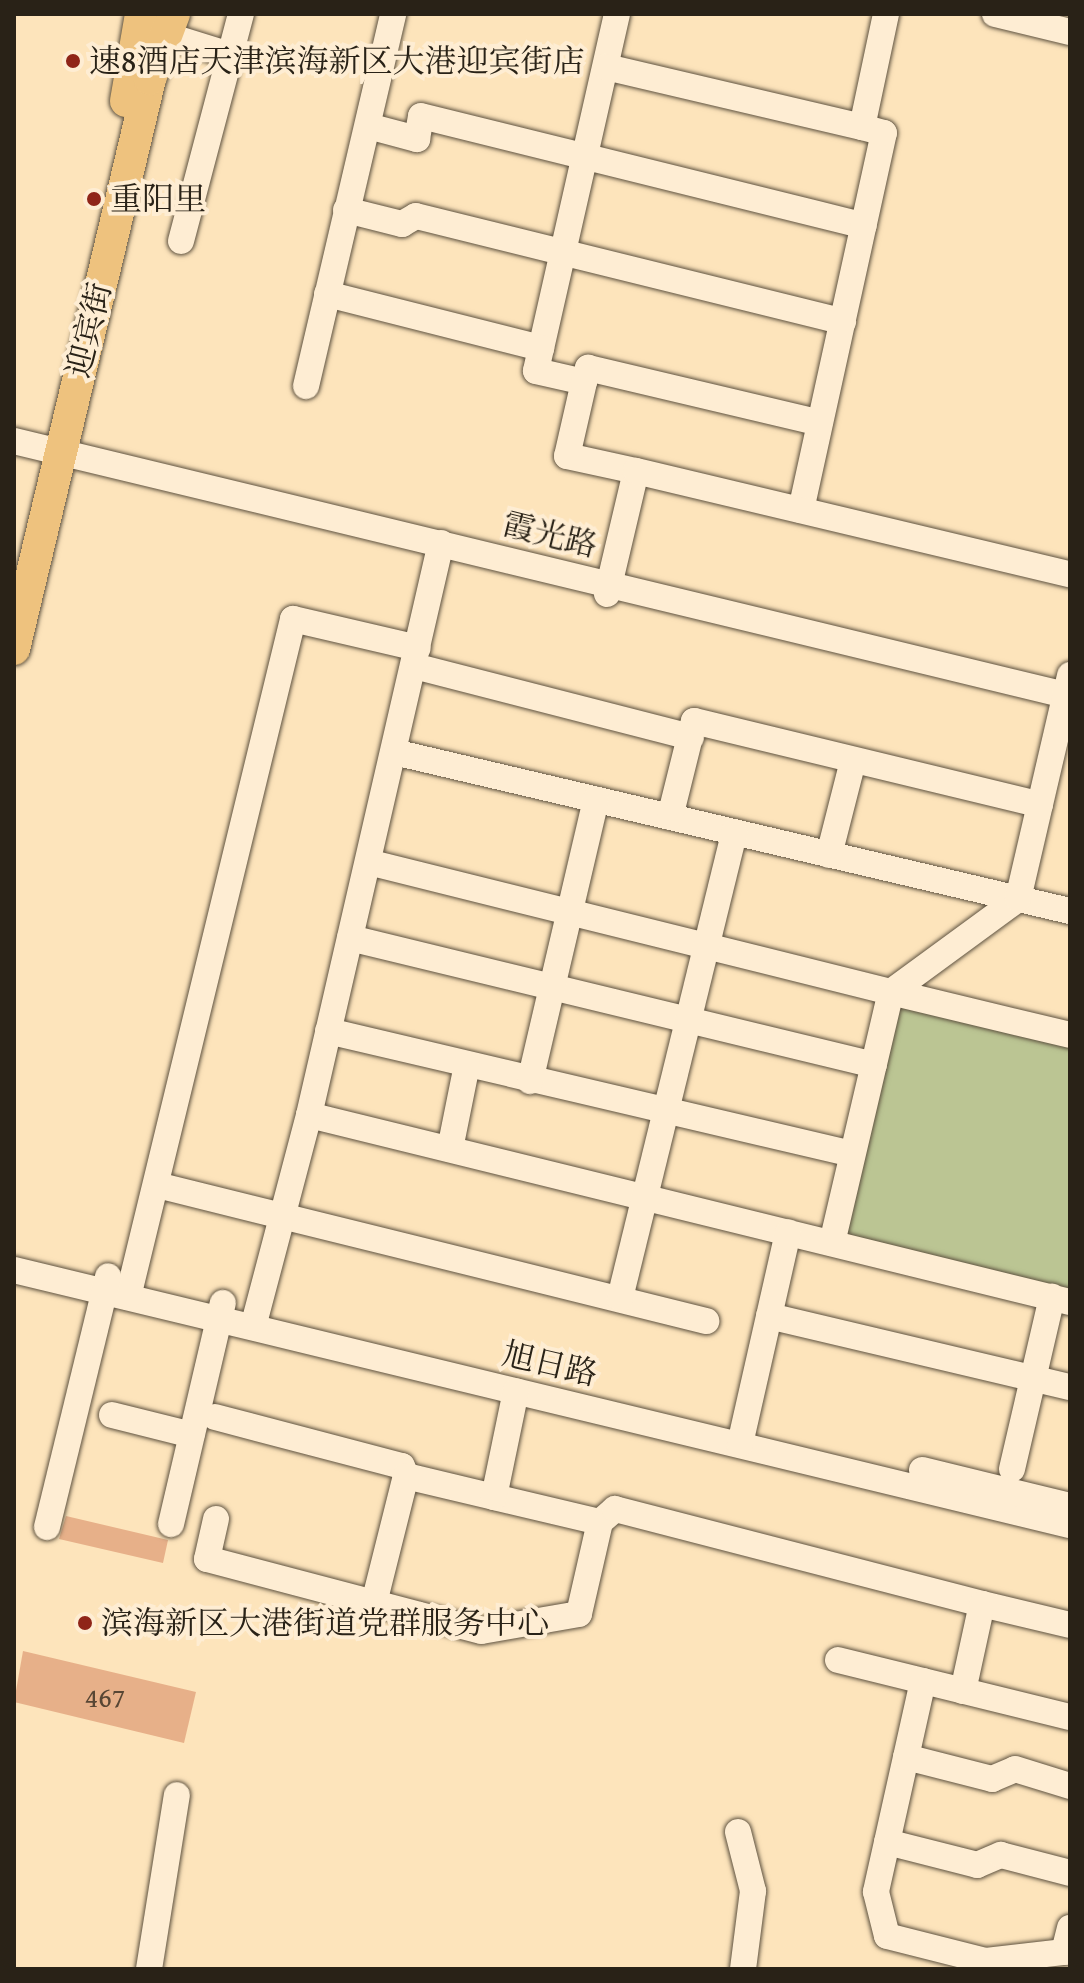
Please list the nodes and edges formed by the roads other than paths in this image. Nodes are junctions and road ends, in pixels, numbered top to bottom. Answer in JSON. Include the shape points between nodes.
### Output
{"nodes":[{"id":1,"x":241,"y":14,"type":"edge"},
{"id":2,"x":393,"y":14,"type":"edge"},
{"id":3,"x":617,"y":14,"type":"edge"},
{"id":4,"x":886,"y":14,"type":"edge"},
{"id":5,"x":995,"y":14,"type":"edge"},
{"id":6,"x":139,"y":20,"type":"edge"},
{"id":7,"x":171,"y":25,"type":"edge"},
{"id":8,"x":1070,"y":32,"type":"edge"},
{"id":9,"x":230,"y":55,"type":"junction"},
{"id":10,"x":606,"y":67,"type":"junction"},
{"id":11,"x":368,"y":126,"type":"junction"},
{"id":12,"x":862,"y":127,"type":"junction"},
{"id":13,"x":585,"y":157,"type":"junction"},
{"id":14,"x":346,"y":210,"type":"junction"},
{"id":15,"x":864,"y":226,"type":"junction"},
{"id":16,"x":181,"y":241,"type":"dead end"},
{"id":17,"x":563,"y":254,"type":"junction"},
{"id":18,"x":327,"y":294,"type":"junction"},
{"id":19,"x":843,"y":322,"type":"junction"},
{"id":20,"x":541,"y":348,"type":"junction"},
{"id":21,"x":584,"y":382,"type":"junction"},
{"id":22,"x":306,"y":386,"type":"dead end"},
{"id":23,"x":820,"y":423,"type":"junction"},
{"id":24,"x":14,"y":441,"type":"edge"},
{"id":25,"x":44,"y":456,"type":"edge"},
{"id":26,"x":636,"y":471,"type":"junction"},
{"id":27,"x":801,"y":510,"type":"junction"},
{"id":28,"x":440,"y":549,"type":"junction"},
{"id":29,"x":1070,"y":574,"type":"edge"},
{"id":30,"x":14,"y":576,"type":"edge"},
{"id":31,"x":608,"y":589,"type":"junction"},
{"id":32,"x":14,"y":649,"type":"edge"},
{"id":33,"x":416,"y":657,"type":"junction"},
{"id":34,"x":1068,"y":695,"type":"edge"},
{"id":35,"x":691,"y":737,"type":"junction"},
{"id":36,"x":394,"y":752,"type":"junction"},
{"id":37,"x":853,"y":761,"type":"junction"},
{"id":38,"x":596,"y":800,"type":"junction"},
{"id":39,"x":1040,"y":805,"type":"junction"},
{"id":40,"x":670,"y":817,"type":"junction"},
{"id":41,"x":734,"y":833,"type":"junction"},
{"id":42,"x":829,"y":855,"type":"junction"},
{"id":43,"x":368,"y":862,"type":"junction"},
{"id":44,"x":1018,"y":899,"type":"junction"},
{"id":45,"x":1070,"y":911,"type":"edge"},
{"id":46,"x":570,"y":912,"type":"junction"},
{"id":47,"x":350,"y":938,"type":"junction"},
{"id":48,"x":708,"y":946,"type":"junction"},
{"id":49,"x":552,"y":987,"type":"junction"},
{"id":50,"x":891,"y":992,"type":"junction"},
{"id":51,"x":689,"y":1020,"type":"junction"},
{"id":52,"x":328,"y":1031,"type":"junction"},
{"id":53,"x":1070,"y":1035,"type":"edge"},
{"id":54,"x":467,"y":1065,"type":"junction"},
{"id":55,"x":874,"y":1065,"type":"junction"},
{"id":56,"x":530,"y":1081,"type":"junction"},
{"id":57,"x":667,"y":1111,"type":"junction"},
{"id":58,"x":309,"y":1115,"type":"junction"},
{"id":59,"x":450,"y":1149,"type":"junction"},
{"id":60,"x":852,"y":1154,"type":"junction"},
{"id":61,"x":157,"y":1185,"type":"junction"},
{"id":62,"x":645,"y":1197,"type":"junction"},
{"id":63,"x":282,"y":1215,"type":"junction"},
{"id":64,"x":788,"y":1232,"type":"junction"},
{"id":65,"x":832,"y":1243,"type":"junction"},
{"id":66,"x":14,"y":1254,"type":"edge"},
{"id":67,"x":14,"y":1270,"type":"edge"},
{"id":68,"x":118,"y":1286,"type":"junction"},
{"id":69,"x":620,"y":1298,"type":"junction"},
{"id":70,"x":1061,"y":1300,"type":"edge"},
{"id":71,"x":221,"y":1311,"type":"junction"},
{"id":72,"x":769,"y":1316,"type":"junction"},
{"id":73,"x":255,"y":1319,"type":"junction"},
{"id":74,"x":706,"y":1321,"type":"dead end"},
{"id":75,"x":1032,"y":1378,"type":"junction"},
{"id":76,"x":1070,"y":1387,"type":"edge"},
{"id":77,"x":516,"y":1391,"type":"junction"},
{"id":78,"x":112,"y":1415,"type":"dead end"},
{"id":79,"x":215,"y":1417,"type":"dead end"},
{"id":80,"x":192,"y":1435,"type":"junction"},
{"id":81,"x":742,"y":1436,"type":"junction"},
{"id":82,"x":1012,"y":1469,"type":"dead end"},
{"id":83,"x":406,"y":1476,"type":"junction"},
{"id":84,"x":494,"y":1497,"type":"junction"},
{"id":85,"x":1070,"y":1506,"type":"edge"},
{"id":86,"x":216,"y":1519,"type":"dead end"},
{"id":87,"x":600,"y":1522,"type":"junction"},
{"id":88,"x":171,"y":1524,"type":"dead end"},
{"id":89,"x":1070,"y":1525,"type":"edge"},
{"id":90,"x":47,"y":1527,"type":"dead end"},
{"id":91,"x":374,"y":1603,"type":"junction"},
{"id":92,"x":982,"y":1604,"type":"junction"},
{"id":93,"x":1070,"y":1625,"type":"edge"},
{"id":94,"x":838,"y":1660,"type":"dead end"},
{"id":95,"x":923,"y":1681,"type":"junction"},
{"id":96,"x":963,"y":1691,"type":"junction"},
{"id":97,"x":1070,"y":1717,"type":"edge"},
{"id":98,"x":906,"y":1757,"type":"junction"},
{"id":99,"x":1070,"y":1786,"type":"edge"},
{"id":100,"x":177,"y":1795,"type":"dead end"},
{"id":101,"x":738,"y":1832,"type":"dead end"},
{"id":102,"x":887,"y":1842,"type":"junction"},
{"id":103,"x":1070,"y":1873,"type":"edge"},
{"id":104,"x":1070,"y":1928,"type":"edge"},
{"id":105,"x":149,"y":1969,"type":"edge"},
{"id":106,"x":743,"y":1969,"type":"edge"}],
"edges":[{"from":1,"to":9,"type":"street"},
{"from":2,"to":11,"type":"street"},
{"from":3,"to":10,"type":"street"},
{"from":4,"to":12,"type":"street"},
{"from":5,"to":8,"type":"street"},
{"from":6,"to":7,"type":"street"},
{"from":6,"to":25,"type":"main road","via":[[133,72]]},
{"from":7,"to":9,"type":"street"},
{"from":7,"to":25,"type":"main road","name":"迎宾街","via":[[150,79]]},
{"from":9,"to":16,"type":"street"},
{"from":10,"to":12,"type":"street"},
{"from":10,"to":13,"type":"street"},
{"from":11,"to":13,"type":"street","via":[[417,139],[421,116]]},
{"from":11,"to":14,"type":"street"},
{"from":12,"to":15,"type":"street","via":[[884,133]]},
{"from":13,"to":15,"type":"street"},
{"from":13,"to":17,"type":"street"},
{"from":14,"to":17,"type":"street","via":[[402,224],[416,216]]},
{"from":14,"to":18,"type":"street"},
{"from":15,"to":19,"type":"street"},
{"from":17,"to":19,"type":"street"},
{"from":17,"to":20,"type":"street"},
{"from":18,"to":20,"type":"street"},
{"from":18,"to":22,"type":"street"},
{"from":19,"to":23,"type":"street"},
{"from":20,"to":21,"type":"street","via":[[536,371]]},
{"from":21,"to":23,"type":"street","via":[[588,368]]},
{"from":21,"to":26,"type":"street","via":[[567,456]]},
{"from":23,"to":27,"type":"street"},
{"from":24,"to":25,"type":"street","name":"霞光路"},
{"from":25,"to":28,"type":"street","name":"霞光路"},
{"from":25,"to":30,"type":"main road"},
{"from":25,"to":32,"type":"main road","name":"迎宾街"},
{"from":26,"to":27,"type":"street"},
{"from":26,"to":31,"type":"street"},
{"from":27,"to":29,"type":"street"},
{"from":28,"to":31,"type":"street","name":"霞光路"},
{"from":28,"to":33,"type":"street"},
{"from":31,"to":34,"type":"street","name":"霞光路"},
{"from":33,"to":35,"type":"street"},
{"from":33,"to":36,"type":"street"},
{"from":33,"to":61,"type":"street","via":[[293,619]]},
{"from":34,"to":39,"type":"street"},
{"from":35,"to":37,"type":"street","via":[[694,721]]},
{"from":35,"to":40,"type":"street"},
{"from":36,"to":38,"type":"street"},
{"from":36,"to":43,"type":"street"},
{"from":37,"to":39,"type":"street"},
{"from":37,"to":42,"type":"street"},
{"from":38,"to":40,"type":"street"},
{"from":38,"to":46,"type":"street"},
{"from":39,"to":44,"type":"street"},
{"from":40,"to":41,"type":"street"},
{"from":41,"to":42,"type":"street"},
{"from":41,"to":48,"type":"street"},
{"from":42,"to":44,"type":"street"},
{"from":43,"to":46,"type":"street"},
{"from":43,"to":47,"type":"street"},
{"from":44,"to":45,"type":"street"},
{"from":44,"to":50,"type":"street"},
{"from":46,"to":48,"type":"street"},
{"from":46,"to":49,"type":"street"},
{"from":47,"to":49,"type":"street"},
{"from":47,"to":52,"type":"street"},
{"from":48,"to":50,"type":"street"},
{"from":48,"to":51,"type":"street"},
{"from":49,"to":51,"type":"street"},
{"from":49,"to":56,"type":"street"},
{"from":50,"to":53,"type":"street"},
{"from":50,"to":55,"type":"street"},
{"from":51,"to":55,"type":"street"},
{"from":51,"to":57,"type":"street"},
{"from":52,"to":54,"type":"street"},
{"from":52,"to":58,"type":"street"},
{"from":54,"to":56,"type":"street"},
{"from":54,"to":59,"type":"street"},
{"from":55,"to":60,"type":"street"},
{"from":56,"to":57,"type":"street"},
{"from":57,"to":60,"type":"street"},
{"from":57,"to":62,"type":"street"},
{"from":58,"to":59,"type":"street"},
{"from":58,"to":63,"type":"street"},
{"from":59,"to":62,"type":"street"},
{"from":60,"to":65,"type":"street"},
{"from":61,"to":63,"type":"street"},
{"from":61,"to":68,"type":"street"},
{"from":62,"to":64,"type":"street"},
{"from":62,"to":69,"type":"street"},
{"from":63,"to":69,"type":"street"},
{"from":63,"to":73,"type":"street"},
{"from":64,"to":65,"type":"street"},
{"from":64,"to":72,"type":"street"},
{"from":65,"to":70,"type":"street"},
{"from":66,"to":68,"type":"street","name":"旭日路"},
{"from":67,"to":68,"type":"street","name":"旭日路"},
{"from":68,"to":71,"type":"street","name":"旭日路"},
{"from":68,"to":90,"type":"street"},
{"from":69,"to":74,"type":"street"},
{"from":70,"to":75,"type":"street"},
{"from":71,"to":73,"type":"street","name":"旭日路"},
{"from":71,"to":80,"type":"street"},
{"from":72,"to":75,"type":"street"},
{"from":72,"to":81,"type":"street"},
{"from":73,"to":77,"type":"street","name":"旭日路"},
{"from":73,"to":81,"type":"street","name":"旭日路"},
{"from":75,"to":76,"type":"street"},
{"from":75,"to":82,"type":"street"},
{"from":77,"to":81,"type":"street","name":"旭日路"},
{"from":77,"to":84,"type":"street"},
{"from":78,"to":80,"type":"street"},
{"from":79,"to":83,"type":"street","via":[[402,1466]]},
{"from":80,"to":88,"type":"street"},
{"from":81,"to":85,"type":"street","name":"旭日路"},
{"from":81,"to":89,"type":"street","name":"旭日路"},
{"from":83,"to":84,"type":"street"},
{"from":83,"to":91,"type":"street"},
{"from":84,"to":87,"type":"street"},
{"from":86,"to":91,"type":"street","via":[[207,1559]]},
{"from":87,"to":91,"type":"street","via":[[579,1614],[481,1631]]},
{"from":87,"to":92,"type":"street","via":[[615,1509]]},
{"from":92,"to":93,"type":"street"},
{"from":92,"to":96,"type":"street"},
{"from":94,"to":95,"type":"street"},
{"from":95,"to":96,"type":"street"},
{"from":95,"to":98,"type":"street"},
{"from":96,"to":97,"type":"street"},
{"from":98,"to":99,"type":"street","via":[[992,1779],[1015,1769]]},
{"from":98,"to":102,"type":"street"},
{"from":100,"to":105,"type":"street"},
{"from":101,"to":106,"type":"street","via":[[753,1891]]},
{"from":102,"to":103,"type":"street","via":[[977,1865],[1001,1855]]},
{"from":102,"to":104,"type":"street","via":[[876,1892],[887,1936],[986,1961],[1064,1952]]}]}
